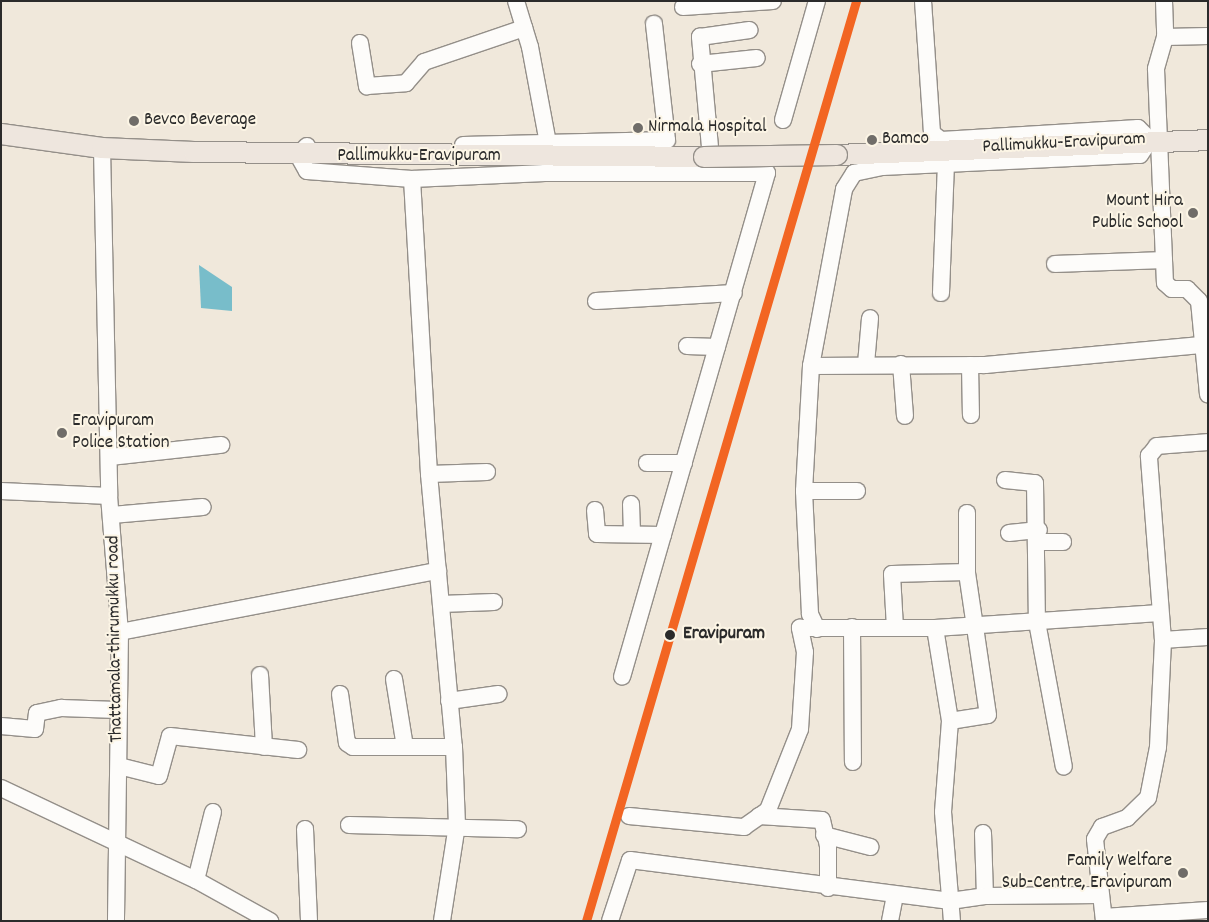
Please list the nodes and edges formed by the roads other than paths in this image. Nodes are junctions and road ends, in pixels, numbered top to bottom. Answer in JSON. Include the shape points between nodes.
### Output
{"nodes":[{"id":1,"x":516,"y":1,"type":"edge"},
{"id":2,"x":773,"y":1,"type":"edge"},
{"id":3,"x":817,"y":1,"type":"edge"},
{"id":4,"x":923,"y":1,"type":"edge"},
{"id":5,"x":1164,"y":1,"type":"edge"},
{"id":6,"x":683,"y":7,"type":"dead end"},
{"id":7,"x":654,"y":24,"type":"dead end"},
{"id":8,"x":524,"y":28,"type":"junction"},
{"id":9,"x":750,"y":30,"type":"dead end"},
{"id":10,"x":1208,"y":36,"type":"edge"},
{"id":11,"x":1165,"y":38,"type":"junction"},
{"id":12,"x":360,"y":43,"type":"dead end"},
{"id":13,"x":757,"y":58,"type":"dead end"},
{"id":14,"x":700,"y":64,"type":"junction"},
{"id":15,"x":784,"y":120,"type":"dead end"},
{"id":16,"x":1,"y":134,"type":"edge"},
{"id":17,"x":1150,"y":140,"type":"junction"},
{"id":18,"x":1208,"y":140,"type":"edge"},
{"id":19,"x":102,"y":148,"type":"junction"},
{"id":20,"x":549,"y":150,"type":"junction"},
{"id":21,"x":298,"y":155,"type":"junction"},
{"id":22,"x":946,"y":164,"type":"junction"},
{"id":23,"x":712,"y":171,"type":"junction"},
{"id":24,"x":412,"y":179,"type":"junction"},
{"id":25,"x":1164,"y":260,"type":"junction"},
{"id":26,"x":1055,"y":264,"type":"dead end"},
{"id":27,"x":941,"y":292,"type":"dead end"},
{"id":28,"x":734,"y":293,"type":"junction"},
{"id":29,"x":596,"y":301,"type":"dead end"},
{"id":30,"x":870,"y":318,"type":"dead end"},
{"id":31,"x":1203,"y":334,"type":"edge"},
{"id":32,"x":688,"y":346,"type":"dead end"},
{"id":33,"x":718,"y":347,"type":"junction"},
{"id":34,"x":866,"y":364,"type":"junction"},
{"id":35,"x":901,"y":364,"type":"junction"},
{"id":36,"x":970,"y":365,"type":"junction"},
{"id":37,"x":811,"y":366,"type":"junction"},
{"id":38,"x":1208,"y":394,"type":"edge"},
{"id":39,"x":971,"y":415,"type":"dead end"},
{"id":40,"x":905,"y":416,"type":"dead end"},
{"id":41,"x":1208,"y":442,"type":"edge"},
{"id":42,"x":221,"y":445,"type":"dead end"},
{"id":43,"x":110,"y":457,"type":"junction"},
{"id":44,"x":647,"y":463,"type":"dead end"},
{"id":45,"x":684,"y":463,"type":"junction"},
{"id":46,"x":487,"y":472,"type":"dead end"},
{"id":47,"x":429,"y":474,"type":"junction"},
{"id":48,"x":1005,"y":480,"type":"dead end"},
{"id":49,"x":1,"y":491,"type":"edge"},
{"id":50,"x":804,"y":491,"type":"junction"},
{"id":51,"x":857,"y":491,"type":"dead end"},
{"id":52,"x":109,"y":496,"type":"junction"},
{"id":53,"x":631,"y":504,"type":"dead end"},
{"id":54,"x":203,"y":507,"type":"dead end"},
{"id":55,"x":596,"y":510,"type":"dead end"},
{"id":56,"x":967,"y":513,"type":"dead end"},
{"id":57,"x":112,"y":514,"type":"junction"},
{"id":58,"x":1009,"y":532,"type":"dead end"},
{"id":59,"x":632,"y":534,"type":"junction"},
{"id":60,"x":663,"y":535,"type":"junction"},
{"id":61,"x":1039,"y":536,"type":"junction"},
{"id":62,"x":1064,"y":542,"type":"dead end"},
{"id":63,"x":438,"y":571,"type":"junction"},
{"id":64,"x":967,"y":572,"type":"junction"},
{"id":65,"x":494,"y":602,"type":"dead end"},
{"id":66,"x":441,"y":604,"type":"junction"},
{"id":67,"x":1160,"y":613,"type":"junction"},
{"id":68,"x":1037,"y":622,"type":"junction"},
{"id":69,"x":973,"y":625,"type":"junction"},
{"id":70,"x":852,"y":627,"type":"junction"},
{"id":71,"x":894,"y":628,"type":"junction"},
{"id":72,"x":935,"y":628,"type":"junction"},
{"id":73,"x":817,"y":629,"type":"junction"},
{"id":74,"x":120,"y":632,"type":"junction"},
{"id":75,"x":1208,"y":636,"type":"edge"},
{"id":76,"x":1163,"y":640,"type":"junction"},
{"id":77,"x":260,"y":675,"type":"dead end"},
{"id":78,"x":622,"y":677,"type":"dead end"},
{"id":79,"x":394,"y":679,"type":"dead end"},
{"id":80,"x":340,"y":694,"type":"dead end"},
{"id":81,"x":499,"y":694,"type":"dead end"},
{"id":82,"x":449,"y":701,"type":"junction"},
{"id":83,"x":117,"y":710,"type":"junction"},
{"id":84,"x":950,"y":721,"type":"junction"},
{"id":85,"x":1,"y":726,"type":"edge"},
{"id":86,"x":264,"y":747,"type":"junction"},
{"id":87,"x":405,"y":747,"type":"junction"},
{"id":88,"x":454,"y":747,"type":"junction"},
{"id":89,"x":298,"y":750,"type":"dead end"},
{"id":90,"x":853,"y":762,"type":"dead end"},
{"id":91,"x":119,"y":766,"type":"junction"},
{"id":92,"x":1064,"y":767,"type":"dead end"},
{"id":93,"x":1,"y":788,"type":"edge"},
{"id":94,"x":213,"y":812,"type":"dead end"},
{"id":95,"x":629,"y":816,"type":"dead end"},
{"id":96,"x":759,"y":816,"type":"junction"},
{"id":97,"x":349,"y":825,"type":"dead end"},
{"id":98,"x":457,"y":825,"type":"junction"},
{"id":99,"x":306,"y":829,"type":"dead end"},
{"id":100,"x":518,"y":829,"type":"dead end"},
{"id":101,"x":983,"y":832,"type":"dead end"},
{"id":102,"x":824,"y":835,"type":"junction"},
{"id":103,"x":121,"y":844,"type":"junction"},
{"id":104,"x":870,"y":847,"type":"dead end"},
{"id":105,"x":196,"y":880,"type":"junction"},
{"id":106,"x":828,"y":888,"type":"junction"},
{"id":107,"x":895,"y":895,"type":"junction"},
{"id":108,"x":985,"y":896,"type":"junction"},
{"id":109,"x":1100,"y":896,"type":"junction"},
{"id":110,"x":950,"y":901,"type":"junction"},
{"id":111,"x":1206,"y":914,"type":"edge"},
{"id":112,"x":1104,"y":919,"type":"edge"},
{"id":113,"x":116,"y":921,"type":"edge"},
{"id":114,"x":270,"y":921,"type":"edge"},
{"id":115,"x":309,"y":921,"type":"edge"},
{"id":116,"x":442,"y":921,"type":"edge"},
{"id":117,"x":610,"y":921,"type":"edge"},
{"id":118,"x":890,"y":921,"type":"edge"},
{"id":119,"x":952,"y":921,"type":"edge"}],
"edges":[{"from":1,"to":8,"type":"street"},
{"from":2,"to":6,"type":"street"},
{"from":3,"to":15,"type":"street"},
{"from":4,"to":17,"type":"street","via":[[932,133],[941,140],[1138,128]]},
{"from":5,"to":11,"type":"street"},
{"from":7,"to":20,"type":"street","via":[[667,140]]},
{"from":8,"to":12,"type":"street","via":[[424,62],[406,83],[367,86]]},
{"from":8,"to":20,"type":"street"},
{"from":9,"to":14,"type":"street","via":[[700,38]]},
{"from":10,"to":11,"type":"street"},
{"from":11,"to":17,"type":"street","via":[[1156,69]]},
{"from":13,"to":14,"type":"street"},
{"from":14,"to":23,"type":"street"},
{"from":16,"to":19,"type":"main road","name":"Pallimukku-Eravipuram"},
{"from":17,"to":18,"type":"main road","name":"Pallimukku-Eravipuram"},
{"from":17,"to":20,"type":"main road","name":"Pallimukku-Eravipuram","bridge":true,"via":[[837,155]]},
{"from":17,"to":22,"type":"street","via":[[1140,155]]},
{"from":17,"to":25,"type":"street"},
{"from":19,"to":21,"type":"main road","name":"Pallimukku-Eravipuram"},
{"from":19,"to":43,"type":"street","name":"Thattamala-thirumukku road"},
{"from":20,"to":21,"type":"main road","name":"Pallimukku-Eravipuram"},
{"from":21,"to":24,"type":"street","via":[[307,171]]},
{"from":22,"to":27,"type":"street"},
{"from":22,"to":37,"type":"street","via":[[882,166],[854,173],[844,189]]},
{"from":23,"to":24,"type":"street"},
{"from":23,"to":28,"type":"street","via":[[767,173]]},
{"from":24,"to":47,"type":"street"},
{"from":25,"to":26,"type":"street"},
{"from":25,"to":31,"type":"street","via":[[1167,287],[1186,289],[1199,301]]},
{"from":28,"to":29,"type":"street"},
{"from":28,"to":33,"type":"street"},
{"from":30,"to":34,"type":"street"},
{"from":31,"to":36,"type":"street"},
{"from":31,"to":38,"type":"street"},
{"from":32,"to":33,"type":"street"},
{"from":33,"to":45,"type":"street"},
{"from":34,"to":35,"type":"street"},
{"from":34,"to":37,"type":"street"},
{"from":35,"to":36,"type":"street"},
{"from":35,"to":40,"type":"street"},
{"from":36,"to":39,"type":"street"},
{"from":37,"to":50,"type":"street"},
{"from":41,"to":67,"type":"street","via":[[1157,446],[1148,456]]},
{"from":42,"to":43,"type":"street"},
{"from":43,"to":52,"type":"street","name":"Thattamala-thirumukku road"},
{"from":44,"to":45,"type":"street"},
{"from":45,"to":60,"type":"street"},
{"from":46,"to":47,"type":"street"},
{"from":47,"to":63,"type":"street"},
{"from":48,"to":61,"type":"street","via":[[1035,483]]},
{"from":49,"to":52,"type":"street"},
{"from":50,"to":51,"type":"street"},
{"from":50,"to":73,"type":"street","via":[[810,614]]},
{"from":52,"to":57,"type":"street","name":"Thattamala-thirumukku road"},
{"from":53,"to":59,"type":"street"},
{"from":54,"to":57,"type":"street"},
{"from":55,"to":59,"type":"street","via":[[597,534]]},
{"from":56,"to":64,"type":"street"},
{"from":57,"to":74,"type":"street","name":"Thattamala-thirumukku road"},
{"from":58,"to":61,"type":"street"},
{"from":59,"to":60,"type":"street"},
{"from":60,"to":78,"type":"street"},
{"from":61,"to":62,"type":"street"},
{"from":61,"to":68,"type":"street"},
{"from":63,"to":66,"type":"street"},
{"from":63,"to":74,"type":"street"},
{"from":64,"to":69,"type":"street"},
{"from":64,"to":71,"type":"street","via":[[892,574]]},
{"from":65,"to":66,"type":"street"},
{"from":66,"to":82,"type":"street"},
{"from":67,"to":68,"type":"street"},
{"from":67,"to":76,"type":"street"},
{"from":68,"to":69,"type":"street"},
{"from":68,"to":92,"type":"street"},
{"from":69,"to":72,"type":"street"},
{"from":69,"to":84,"type":"street","via":[[988,715]]},
{"from":70,"to":71,"type":"street"},
{"from":70,"to":73,"type":"street"},
{"from":70,"to":90,"type":"street"},
{"from":71,"to":72,"type":"street"},
{"from":72,"to":84,"type":"street"},
{"from":73,"to":96,"type":"street","via":[[800,628],[805,652],[800,728],[775,798]]},
{"from":74,"to":83,"type":"street","name":"Thattamala-thirumukku road"},
{"from":75,"to":76,"type":"street"},
{"from":76,"to":109,"type":"street","via":[[1158,747],[1148,798],[1127,818],[1102,827],[1095,840]]},
{"from":77,"to":86,"type":"street"},
{"from":79,"to":87,"type":"street"},
{"from":80,"to":87,"type":"street","via":[[346,742],[353,747]]},
{"from":81,"to":82,"type":"street"},
{"from":82,"to":88,"type":"street"},
{"from":83,"to":85,"type":"street","via":[[61,708],[37,713],[35,729]]},
{"from":83,"to":91,"type":"street","name":"Thattamala-thirumukku road"},
{"from":84,"to":110,"type":"street","via":[[944,812]]},
{"from":86,"to":89,"type":"street"},
{"from":86,"to":91,"type":"street","via":[[170,736],[160,776]]},
{"from":87,"to":88,"type":"street"},
{"from":88,"to":98,"type":"street"},
{"from":91,"to":103,"type":"street","name":"Thattamala-thirumukku road"},
{"from":93,"to":103,"type":"street"},
{"from":94,"to":105,"type":"street"},
{"from":95,"to":96,"type":"street","via":[[744,826]]},
{"from":96,"to":102,"type":"street","via":[[822,820]]},
{"from":97,"to":98,"type":"street"},
{"from":98,"to":100,"type":"street"},
{"from":98,"to":116,"type":"street"},
{"from":99,"to":115,"type":"street"},
{"from":101,"to":108,"type":"street"},
{"from":102,"to":104,"type":"street"},
{"from":102,"to":106,"type":"street"},
{"from":103,"to":105,"type":"street"},
{"from":103,"to":113,"type":"street","name":"Thattamala-thirumukku road"},
{"from":105,"to":114,"type":"street"},
{"from":106,"to":107,"type":"street"},
{"from":106,"to":117,"type":"street","via":[[630,860]]},
{"from":107,"to":110,"type":"street"},
{"from":107,"to":118,"type":"street"},
{"from":108,"to":109,"type":"street"},
{"from":108,"to":110,"type":"street"},
{"from":109,"to":112,"type":"street"},
{"from":110,"to":119,"type":"street"},
{"from":111,"to":112,"type":"street"}]}
